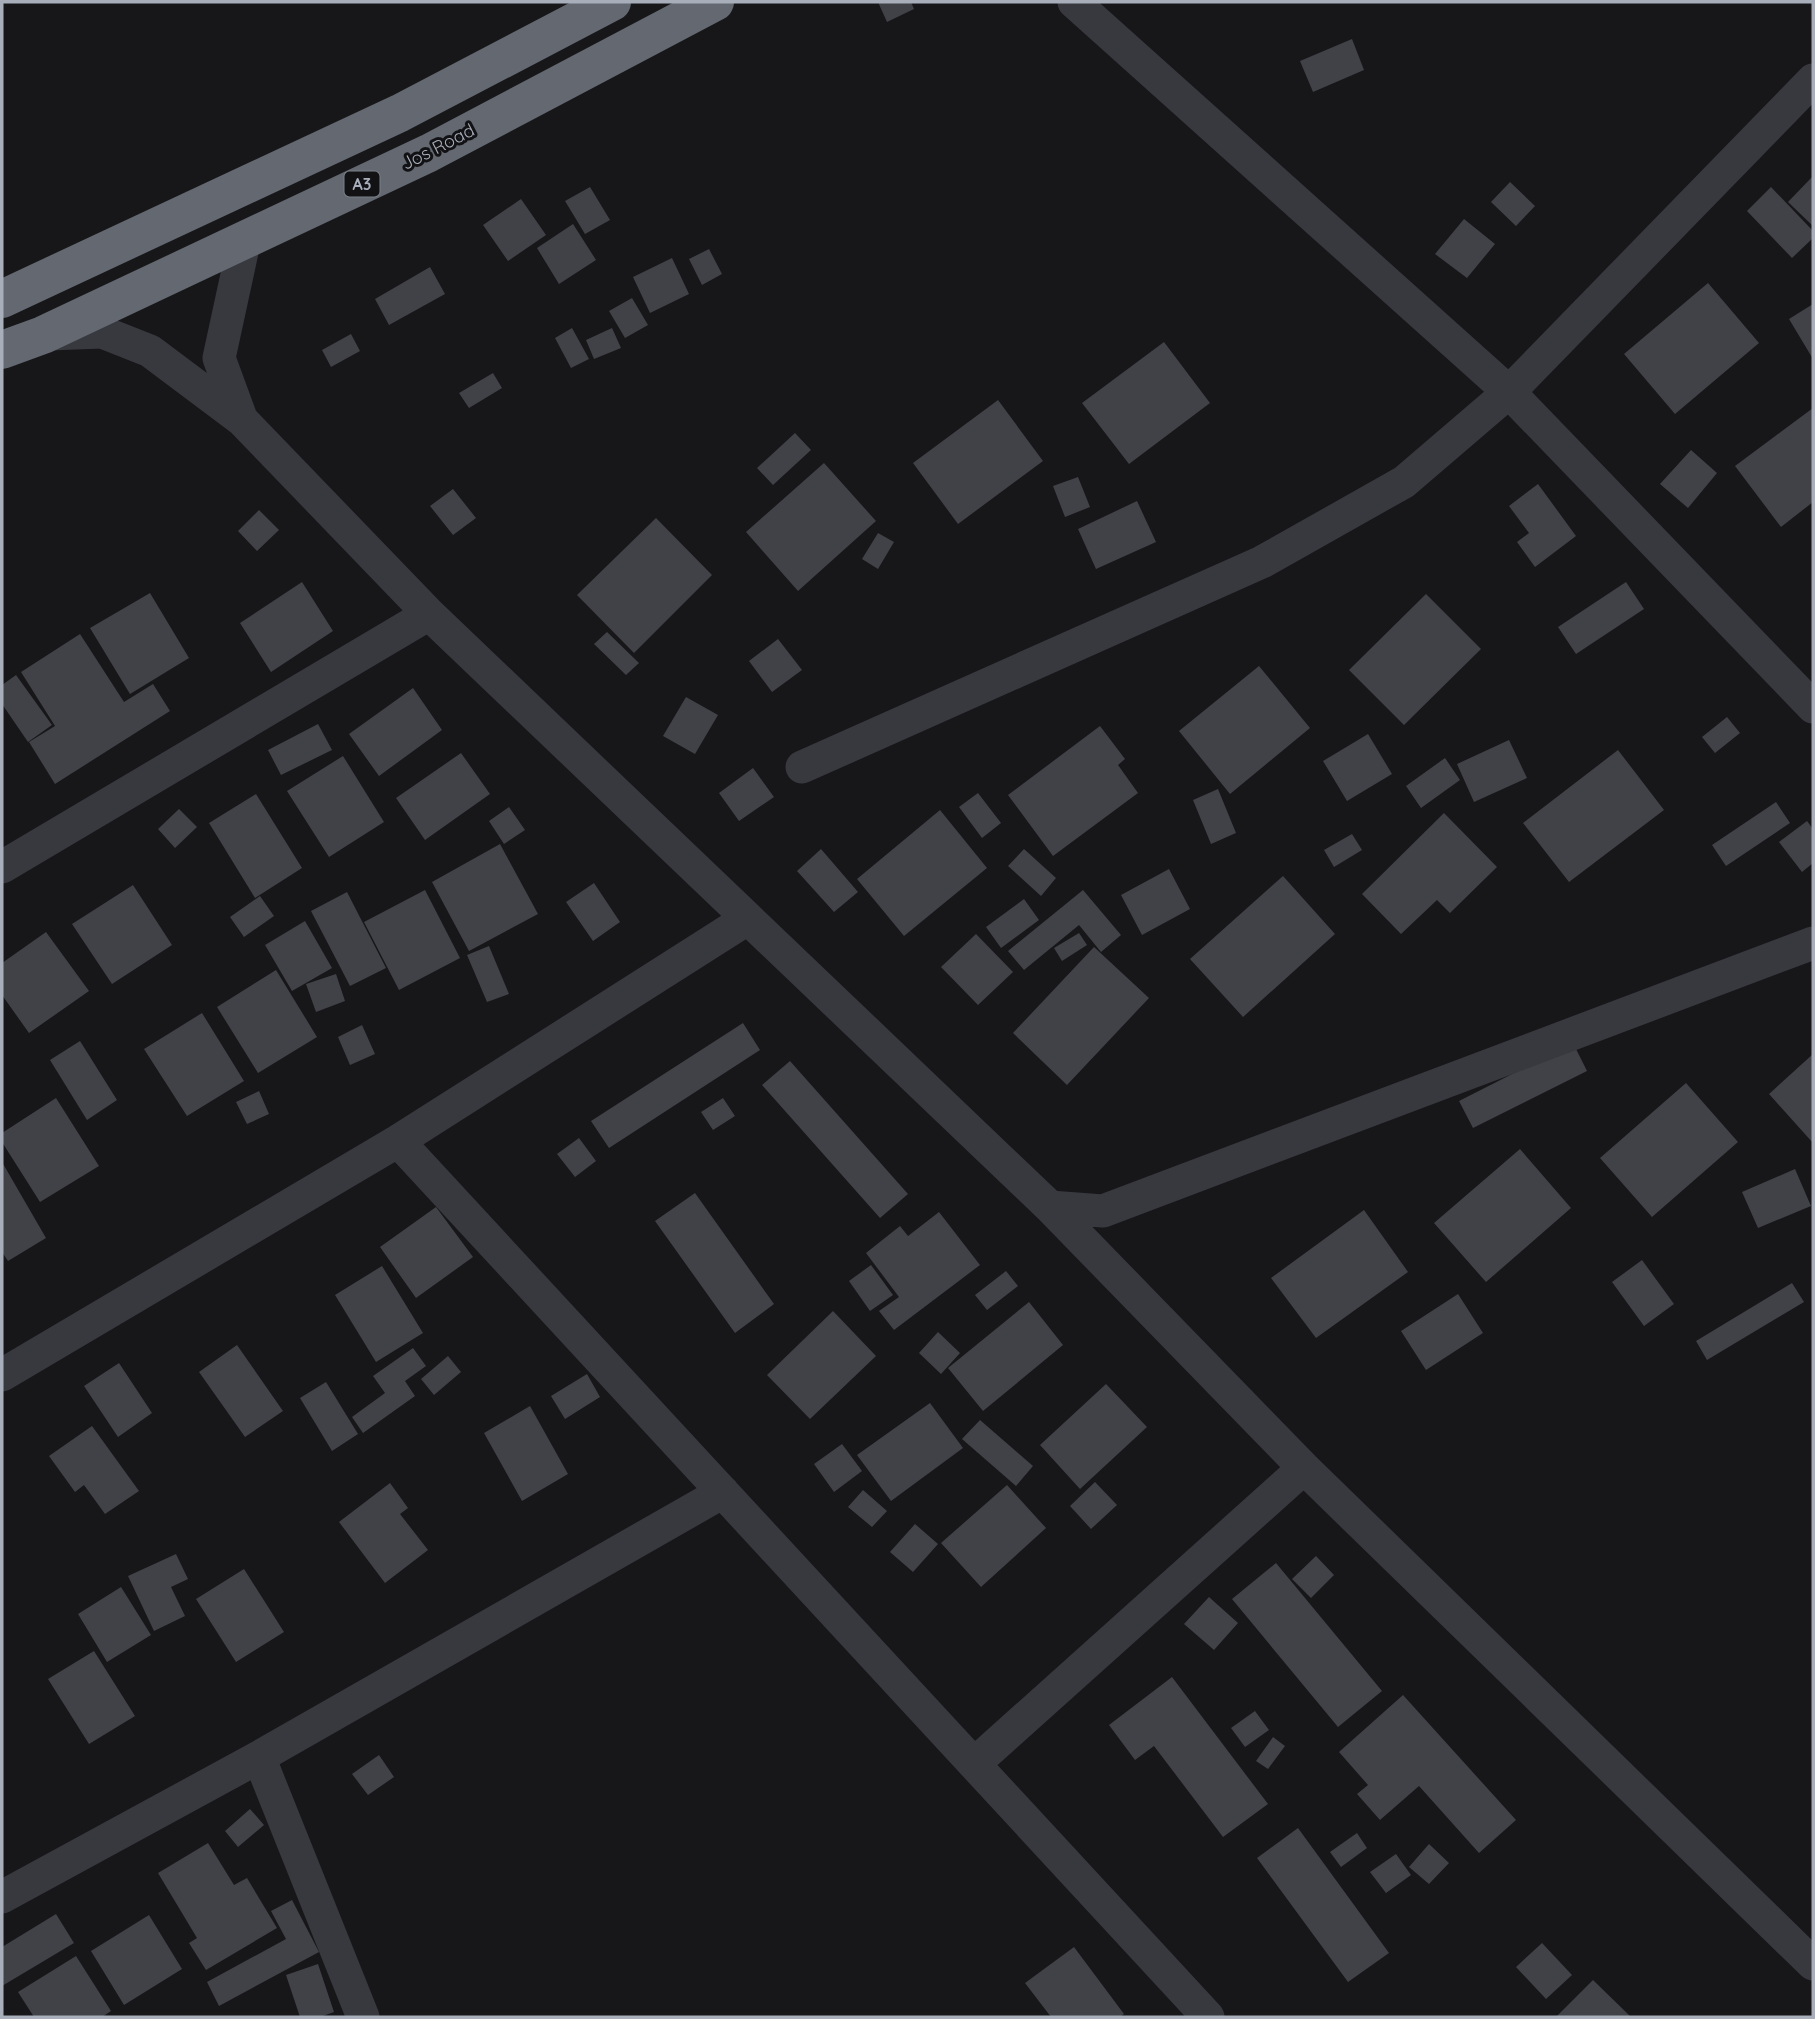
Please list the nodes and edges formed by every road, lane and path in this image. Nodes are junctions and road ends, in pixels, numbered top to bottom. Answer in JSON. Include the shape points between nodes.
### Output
{"nodes":[{"id":1,"x":612,"y":2,"type":"edge"},
{"id":2,"x":715,"y":2,"type":"edge"},
{"id":3,"x":1074,"y":2,"type":"edge"},
{"id":4,"x":1813,"y":80,"type":"edge"},
{"id":5,"x":245,"y":238,"type":"junction"},
{"id":6,"x":2,"y":299,"type":"edge"},
{"id":7,"x":43,"y":335,"type":"junction"},
{"id":8,"x":2,"y":350,"type":"edge"},
{"id":9,"x":1509,"y":392,"type":"junction"},
{"id":10,"x":242,"y":420,"type":"junction"},
{"id":11,"x":429,"y":614,"type":"junction"},
{"id":12,"x":1808,"y":693,"type":"edge"},
{"id":13,"x":802,"y":767,"type":"dead end"},
{"id":14,"x":2,"y":867,"type":"edge"},
{"id":15,"x":747,"y":919,"type":"junction"},
{"id":16,"x":1813,"y":943,"type":"edge"},
{"id":17,"x":398,"y":1141,"type":"junction"},
{"id":18,"x":1050,"y":1207,"type":"junction"},
{"id":19,"x":2,"y":1375,"type":"edge"},
{"id":20,"x":1304,"y":1468,"type":"junction"},
{"id":21,"x":723,"y":1492,"type":"junction"},
{"id":22,"x":259,"y":1757,"type":"junction"},
{"id":23,"x":974,"y":1764,"type":"junction"},
{"id":24,"x":2,"y":1897,"type":"edge"},
{"id":25,"x":1813,"y":1964,"type":"edge"},
{"id":26,"x":363,"y":2017,"type":"edge"},
{"id":27,"x":1209,"y":2017,"type":"edge"}],
"edges":[{"from":1,"to":6,"type":"highway","via":[[400,113]]},
{"from":2,"to":5,"type":"highway","name":"Jos Road","number":"A3","via":[[429,153]]},
{"from":3,"to":9,"type":"street"},
{"from":4,"to":9,"type":"street"},
{"from":5,"to":7,"type":"highway","name":"Jos Road","number":"A3"},
{"from":5,"to":10,"type":"street","via":[[219,358]]},
{"from":7,"to":8,"type":"highway","name":"Jos Road","number":"A3"},
{"from":7,"to":10,"type":"street","via":[[102,332],[150,351]]},
{"from":9,"to":12,"type":"street"},
{"from":9,"to":13,"type":"street","via":[[1405,482],[1262,562]]},
{"from":10,"to":11,"type":"street"},
{"from":11,"to":14,"type":"street"},
{"from":11,"to":15,"type":"street"},
{"from":15,"to":17,"type":"street"},
{"from":15,"to":18,"type":"street"},
{"from":16,"to":18,"type":"street","via":[[1103,1212]]},
{"from":17,"to":19,"type":"street"},
{"from":17,"to":21,"type":"street"},
{"from":18,"to":20,"type":"street"},
{"from":20,"to":23,"type":"street"},
{"from":20,"to":25,"type":"street"},
{"from":21,"to":22,"type":"street"},
{"from":21,"to":23,"type":"street"},
{"from":22,"to":24,"type":"street"},
{"from":22,"to":26,"type":"street"},
{"from":23,"to":27,"type":"street"}]}
